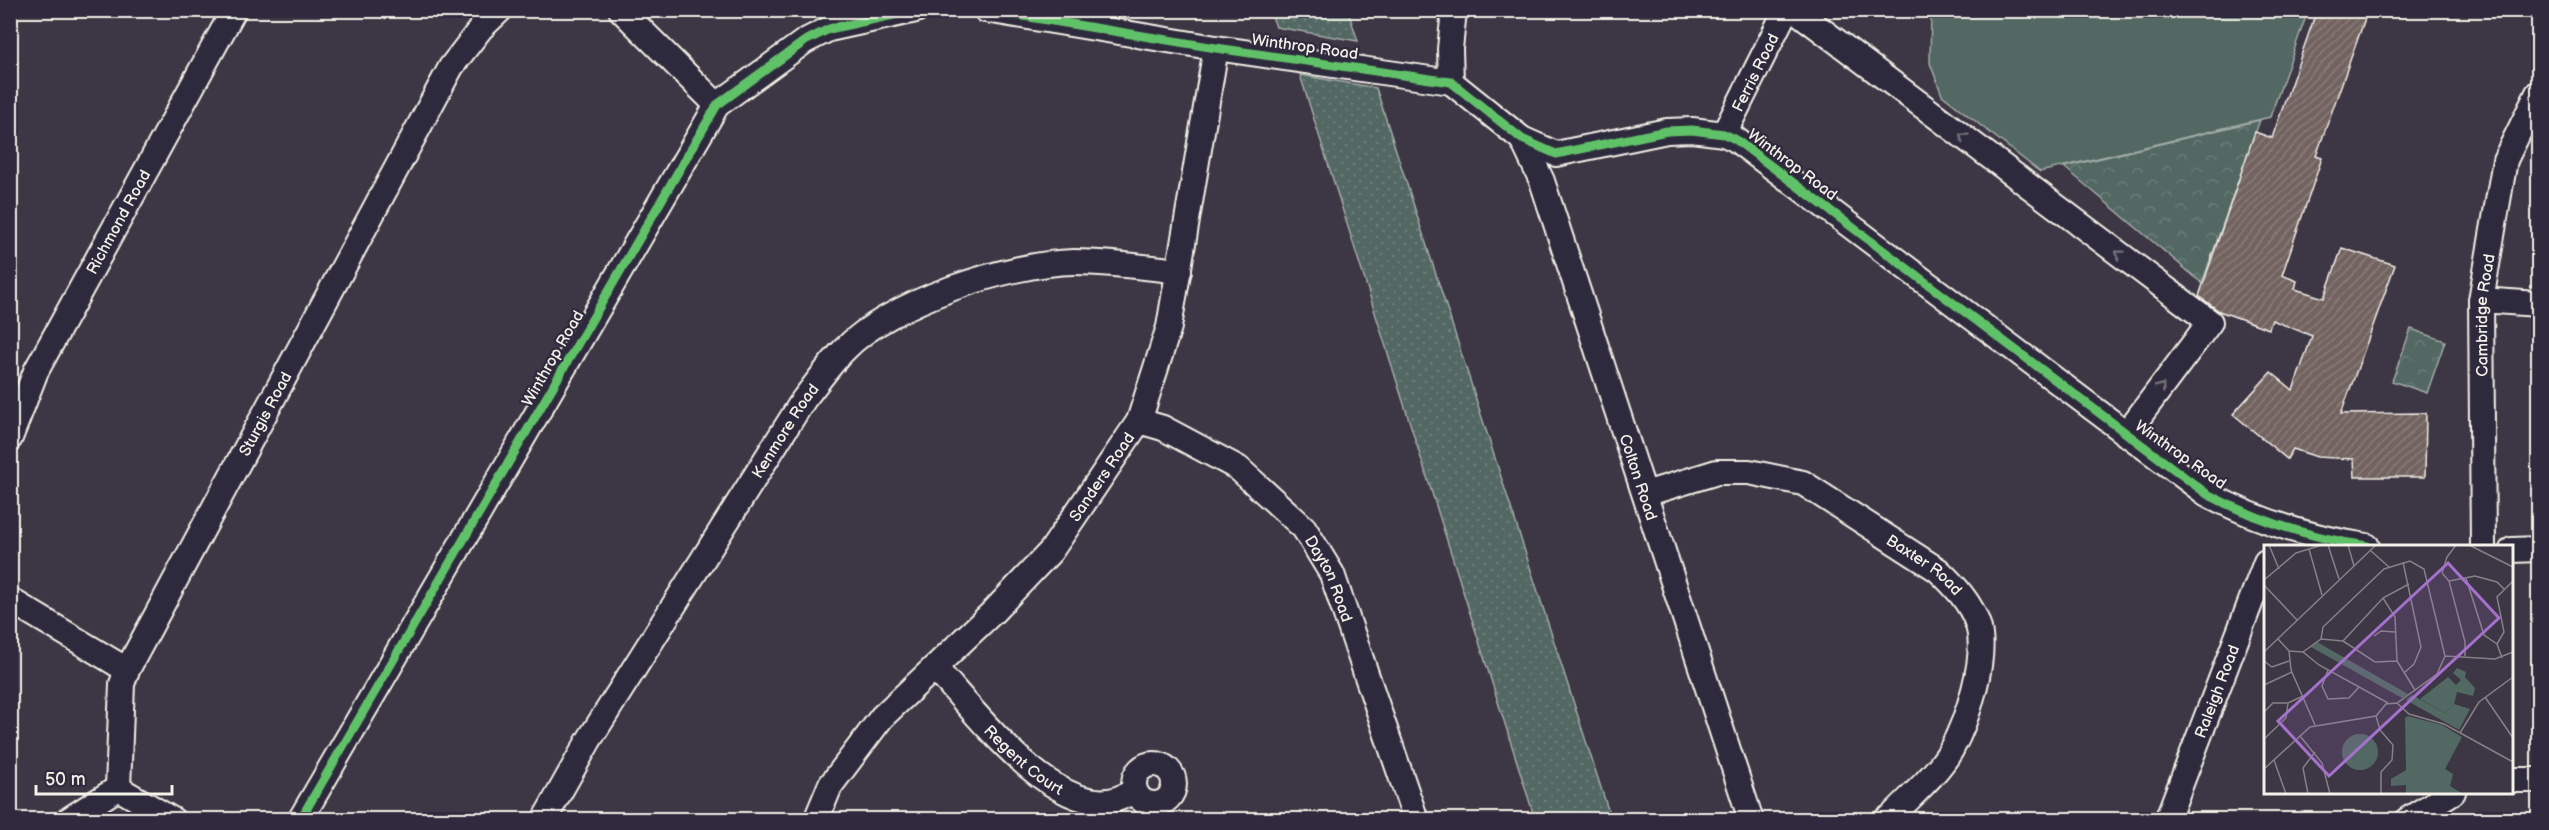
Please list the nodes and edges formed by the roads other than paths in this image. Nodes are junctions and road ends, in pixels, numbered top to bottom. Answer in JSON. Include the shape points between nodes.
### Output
{"nodes":[{"id":1,"x":234,"y":10,"type":"edge"},
{"id":2,"x":500,"y":10,"type":"edge"},
{"id":3,"x":621,"y":10,"type":"edge"},
{"id":4,"x":916,"y":10,"type":"edge"},
{"id":5,"x":986,"y":10,"type":"edge"},
{"id":6,"x":1454,"y":10,"type":"edge"},
{"id":7,"x":1786,"y":10,"type":"edge"},
{"id":8,"x":1795,"y":10,"type":"edge"},
{"id":9,"x":1216,"y":48,"type":"junction"},
{"id":10,"x":1451,"y":82,"type":"junction"},
{"id":11,"x":2538,"y":93,"type":"edge"},
{"id":12,"x":717,"y":105,"type":"junction"},
{"id":13,"x":1724,"y":134,"type":"junction"},
{"id":14,"x":1522,"y":139,"type":"junction"},
{"id":15,"x":1179,"y":271,"type":"junction"},
{"id":16,"x":2481,"y":300,"type":"junction"},
{"id":17,"x":2538,"y":304,"type":"edge"},
{"id":18,"x":1139,"y":421,"type":"junction"},
{"id":19,"x":2126,"y":434,"type":"junction"},
{"id":20,"x":10,"y":438,"type":"edge"},
{"id":21,"x":1645,"y":494,"type":"junction"},
{"id":22,"x":2280,"y":523,"type":"junction"},
{"id":23,"x":2271,"y":545,"type":"edge"},
{"id":24,"x":2360,"y":545,"type":"edge"},
{"id":25,"x":2483,"y":545,"type":"edge"},
{"id":26,"x":2538,"y":549,"type":"edge"},
{"id":27,"x":2513,"y":550,"type":"edge"},
{"id":28,"x":2264,"y":565,"type":"edge"},
{"id":29,"x":10,"y":600,"type":"edge"},
{"id":30,"x":935,"y":668,"type":"junction"},
{"id":31,"x":127,"y":670,"type":"junction"},
{"id":32,"x":2513,"y":780,"type":"edge"},
{"id":33,"x":2538,"y":780,"type":"edge"},
{"id":34,"x":118,"y":788,"type":"junction"},
{"id":35,"x":1135,"y":791,"type":"dead end"},
{"id":36,"x":2450,"y":794,"type":"edge"},
{"id":37,"x":68,"y":819,"type":"edge"},
{"id":38,"x":173,"y":819,"type":"edge"},
{"id":39,"x":300,"y":819,"type":"edge"},
{"id":40,"x":544,"y":819,"type":"edge"},
{"id":41,"x":816,"y":819,"type":"edge"},
{"id":42,"x":1416,"y":819,"type":"edge"},
{"id":43,"x":1751,"y":819,"type":"edge"},
{"id":44,"x":1886,"y":819,"type":"edge"},
{"id":45,"x":2167,"y":819,"type":"edge"},
{"id":46,"x":2407,"y":819,"type":"edge"}],
"edges":[{"from":1,"to":20,"type":"street","name":"Richmond Road","via":[[36,371]]},
{"from":2,"to":31,"type":"street","name":"Sturgis Road","via":[[451,68]]},
{"from":3,"to":12,"type":"street"},
{"from":4,"to":12,"type":"street","name":"Winthrop Road","via":[[821,33]]},
{"from":5,"to":9,"type":"street","name":"Winthrop Road"},
{"from":6,"to":10,"type":"street","via":[[1449,49]]},
{"from":7,"to":13,"type":"street","name":"Ferris Road"},
{"from":19,"to":8,"type":"street","one_way":true,"via":[[2210,322]]},
{"from":9,"to":10,"type":"street","name":"Winthrop Road"},
{"from":9,"to":15,"type":"street","name":"Sanders Road"},
{"from":10,"to":14,"type":"street","name":"Winthrop Road"},
{"from":11,"to":16,"type":"street","name":"Cambridge Road","via":[[2505,160]]},
{"from":12,"to":39,"type":"street","name":"Winthrop Road"},
{"from":13,"to":14,"type":"street","name":"Winthrop Road","via":[[1667,131],[1556,154]]},
{"from":13,"to":19,"type":"street","name":"Winthrop Road"},
{"from":14,"to":21,"type":"street","name":"Colton Road","via":[[1542,181]]},
{"from":15,"to":18,"type":"street","name":"Sanders Road","via":[[1169,327]]},
{"from":15,"to":40,"type":"street","name":"Kenmore Road","via":[[1073,262],[1030,268],[957,286],[875,325],[844,349],[804,399],[589,740]]},
{"from":16,"to":17,"type":"street"},
{"from":16,"to":25,"type":"street","name":"Cambridge Road"},
{"from":18,"to":30,"type":"street","name":"Sanders Road","via":[[1051,551]]},
{"from":18,"to":42,"type":"street","name":"Dayton Road","via":[[1163,428],[1238,468],[1304,528],[1332,574]]},
{"from":19,"to":22,"type":"street","name":"Winthrop Road","via":[[2207,494],[2245,514]]},
{"from":21,"to":43,"type":"street","name":"Colton Road"},
{"from":21,"to":44,"type":"street","name":"Baxter Road","via":[[1717,472],[1749,472],[1803,483],[1938,570],[1955,586],[1979,627],[1980,654],[1968,712],[1950,752]]},
{"from":22,"to":23,"type":"street"},
{"from":22,"to":24,"type":"street","name":"Winthrop Road","via":[[2330,541]]},
{"from":26,"to":27,"type":"street"},
{"from":28,"to":45,"type":"street","name":"Raleigh Road"},
{"from":29,"to":31,"type":"street"},
{"from":30,"to":35,"type":"street","name":"Regent Court","via":[[1042,780],[1074,796],[1109,801]]},
{"from":30,"to":41,"type":"street","name":"Sanders Road","via":[[882,717],[830,786]]},
{"from":31,"to":34,"type":"street","name":"Sturgis Road","via":[[122,684]]},
{"from":32,"to":33,"type":"street"},
{"from":34,"to":37,"type":"street"},
{"from":34,"to":38,"type":"street"},
{"from":36,"to":46,"type":"street"}]}
